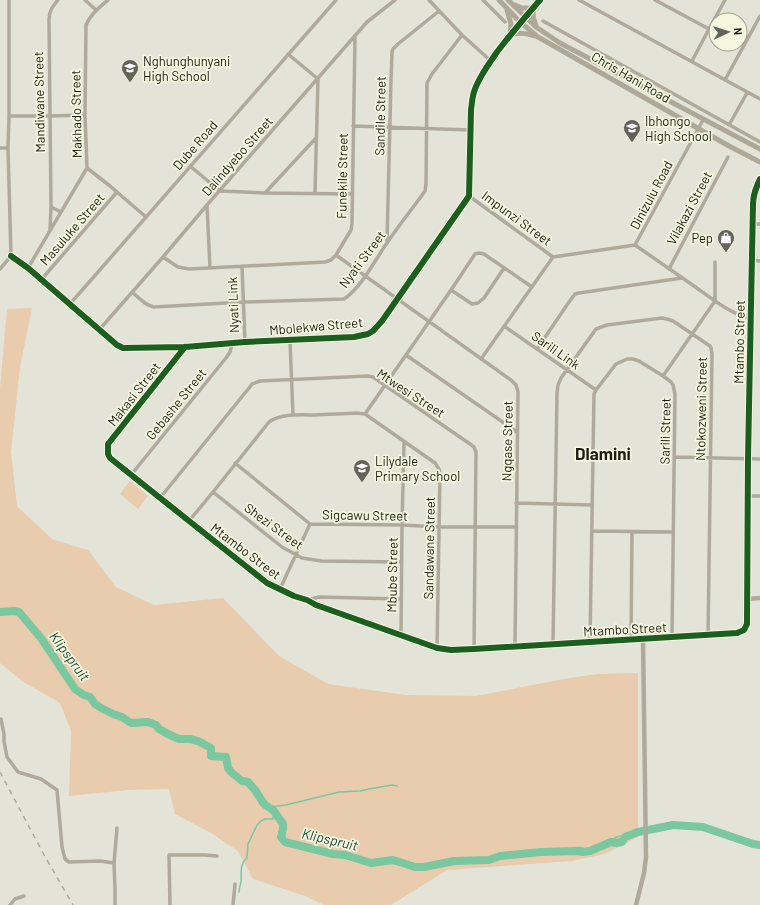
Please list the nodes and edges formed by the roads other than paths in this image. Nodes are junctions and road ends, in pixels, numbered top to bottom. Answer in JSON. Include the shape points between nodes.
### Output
{"nodes":[{"id":1,"x":9,"y":0,"type":"edge"},
{"id":2,"x":58,"y":0,"type":"edge"},
{"id":3,"x":85,"y":0,"type":"edge"},
{"id":4,"x":108,"y":0,"type":"edge"},
{"id":5,"x":336,"y":0,"type":"edge"},
{"id":6,"x":395,"y":0,"type":"edge"},
{"id":7,"x":429,"y":0,"type":"edge"},
{"id":8,"x":483,"y":0,"type":"edge"},
{"id":9,"x":499,"y":0,"type":"edge"},
{"id":10,"x":540,"y":0,"type":"edge"},
{"id":11,"x":580,"y":0,"type":"edge"},
{"id":12,"x":655,"y":0,"type":"edge"},
{"id":13,"x":725,"y":0,"type":"edge"},
{"id":14,"x":509,"y":2,"type":"edge"},
{"id":15,"x":534,"y":7,"type":"junction"},
{"id":16,"x":507,"y":8,"type":"junction"},
{"id":17,"x":96,"y":10,"type":"junction"},
{"id":18,"x":440,"y":11,"type":"junction"},
{"id":19,"x":718,"y":12,"type":"edge"},
{"id":20,"x":760,"y":16,"type":"edge"},
{"id":21,"x":525,"y":17,"type":"junction"},
{"id":22,"x":543,"y":21,"type":"dead end"},
{"id":23,"x":505,"y":22,"type":"dead end"},
{"id":24,"x":520,"y":22,"type":"junction"},
{"id":25,"x":536,"y":27,"type":"junction"},
{"id":26,"x":708,"y":28,"type":"edge"},
{"id":27,"x":708,"y":31,"type":"edge"},
{"id":28,"x":462,"y":35,"type":"junction"},
{"id":29,"x":510,"y":35,"type":"junction"},
{"id":30,"x":355,"y":37,"type":"junction"},
{"id":31,"x":538,"y":37,"type":"junction"},
{"id":32,"x":288,"y":54,"type":"junction"},
{"id":33,"x":491,"y":61,"type":"junction"},
{"id":34,"x":692,"y":61,"type":"junction"},
{"id":35,"x":318,"y":79,"type":"junction"},
{"id":36,"x":725,"y":80,"type":"junction"},
{"id":37,"x":747,"y":92,"type":"junction"},
{"id":38,"x":759,"y":97,"type":"edge"},
{"id":39,"x":85,"y":114,"type":"junction"},
{"id":40,"x":9,"y":116,"type":"junction"},
{"id":41,"x":50,"y":116,"type":"junction"},
{"id":42,"x":703,"y":120,"type":"junction"},
{"id":43,"x":729,"y":125,"type":"junction"},
{"id":44,"x":353,"y":126,"type":"junction"},
{"id":45,"x":390,"y":127,"type":"junction"},
{"id":46,"x":427,"y":128,"type":"junction"},
{"id":47,"x":699,"y":128,"type":"junction"},
{"id":48,"x":470,"y":130,"type":"junction"},
{"id":49,"x":316,"y":138,"type":"junction"},
{"id":50,"x":760,"y":142,"type":"edge"},
{"id":51,"x":0,"y":148,"type":"edge"},
{"id":52,"x":8,"y":148,"type":"junction"},
{"id":53,"x":760,"y":150,"type":"edge"},
{"id":54,"x":728,"y":157,"type":"dead end"},
{"id":55,"x":760,"y":162,"type":"edge"},
{"id":56,"x":190,"y":166,"type":"junction"},
{"id":57,"x":87,"y":168,"type":"junction"},
{"id":58,"x":760,"y":180,"type":"edge"},
{"id":59,"x":220,"y":191,"type":"junction"},
{"id":60,"x":117,"y":192,"type":"junction"},
{"id":61,"x":265,"y":193,"type":"junction"},
{"id":62,"x":315,"y":193,"type":"junction"},
{"id":63,"x":352,"y":194,"type":"junction"},
{"id":64,"x":469,"y":196,"type":"junction"},
{"id":65,"x":207,"y":205,"type":"junction"},
{"id":66,"x":51,"y":207,"type":"junction"},
{"id":67,"x":61,"y":212,"type":"junction"},
{"id":68,"x":146,"y":217,"type":"junction"},
{"id":69,"x":753,"y":224,"type":"junction"},
{"id":70,"x":760,"y":224,"type":"edge"},
{"id":71,"x":50,"y":230,"type":"junction"},
{"id":72,"x":387,"y":243,"type":"junction"},
{"id":73,"x":635,"y":245,"type":"junction"},
{"id":74,"x":336,"y":255,"type":"junction"},
{"id":75,"x":11,"y":256,"type":"junction"},
{"id":76,"x":554,"y":256,"type":"junction"},
{"id":77,"x":163,"y":257,"type":"junction"},
{"id":78,"x":752,"y":260,"type":"junction"},
{"id":79,"x":760,"y":260,"type":"edge"},
{"id":80,"x":715,"y":262,"type":"dead end"},
{"id":81,"x":242,"y":266,"type":"junction"},
{"id":82,"x":28,"y":268,"type":"junction"},
{"id":83,"x":210,"y":268,"type":"junction"},
{"id":84,"x":504,"y":268,"type":"junction"},
{"id":85,"x":669,"y":268,"type":"junction"},
{"id":86,"x":0,"y":269,"type":"edge"},
{"id":87,"x":365,"y":276,"type":"junction"},
{"id":88,"x":682,"y":278,"type":"junction"},
{"id":89,"x":42,"y":280,"type":"junction"},
{"id":90,"x":532,"y":286,"type":"junction"},
{"id":91,"x":451,"y":290,"type":"junction"},
{"id":92,"x":132,"y":292,"type":"junction"},
{"id":93,"x":397,"y":299,"type":"junction"},
{"id":94,"x":715,"y":301,"type":"junction"},
{"id":95,"x":244,"y":302,"type":"junction"},
{"id":96,"x":70,"y":304,"type":"junction"},
{"id":97,"x":750,"y":318,"type":"junction"},
{"id":98,"x":429,"y":322,"type":"junction"},
{"id":99,"x":504,"y":326,"type":"junction"},
{"id":100,"x":99,"y":330,"type":"junction"},
{"id":101,"x":691,"y":334,"type":"junction"},
{"id":102,"x":290,"y":341,"type":"junction"},
{"id":103,"x":245,"y":342,"type":"junction"},
{"id":104,"x":232,"y":344,"type":"junction"},
{"id":105,"x":185,"y":347,"type":"junction"},
{"id":106,"x":537,"y":349,"type":"junction"},
{"id":107,"x":406,"y":355,"type":"junction"},
{"id":108,"x":481,"y":359,"type":"junction"},
{"id":109,"x":566,"y":370,"type":"junction"},
{"id":110,"x":663,"y":376,"type":"junction"},
{"id":111,"x":291,"y":380,"type":"junction"},
{"id":112,"x":386,"y":385,"type":"junction"},
{"id":113,"x":596,"y":390,"type":"junction"},
{"id":114,"x":365,"y":414,"type":"junction"},
{"id":115,"x":293,"y":416,"type":"junction"},
{"id":116,"x":517,"y":432,"type":"junction"},
{"id":117,"x":404,"y":442,"type":"junction"},
{"id":118,"x":674,"y":457,"type":"junction"},
{"id":119,"x":110,"y":458,"type":"joint"},
{"id":120,"x":711,"y":458,"type":"junction"},
{"id":121,"x":748,"y":458,"type":"junction"},
{"id":122,"x":760,"y":459,"type":"edge"},
{"id":123,"x":235,"y":463,"type":"junction"},
{"id":124,"x":131,"y":475,"type":"junction"},
{"id":125,"x":213,"y":492,"type":"junction"},
{"id":126,"x":748,"y":496,"type":"junction"},
{"id":127,"x":760,"y":496,"type":"edge"},
{"id":128,"x":160,"y":498,"type":"junction"},
{"id":129,"x":516,"y":503,"type":"junction"},
{"id":130,"x":555,"y":504,"type":"junction"},
{"id":131,"x":592,"y":505,"type":"junction"},
{"id":132,"x":189,"y":521,"type":"junction"},
{"id":133,"x":310,"y":524,"type":"junction"},
{"id":134,"x":402,"y":525,"type":"junction"},
{"id":135,"x":475,"y":526,"type":"junction"},
{"id":136,"x":439,"y":527,"type":"junction"},
{"id":137,"x":516,"y":527,"type":"junction"},
{"id":138,"x":592,"y":531,"type":"junction"},
{"id":139,"x":632,"y":532,"type":"junction"},
{"id":140,"x":674,"y":532,"type":"junction"},
{"id":141,"x":296,"y":556,"type":"junction"},
{"id":142,"x":402,"y":562,"type":"junction"},
{"id":143,"x":280,"y":590,"type":"junction"},
{"id":144,"x":760,"y":598,"type":"edge"},
{"id":145,"x":401,"y":599,"type":"junction"},
{"id":146,"x":747,"y":599,"type":"junction"},
{"id":147,"x":307,"y":600,"type":"junction"},
{"id":148,"x":401,"y":636,"type":"junction"},
{"id":149,"x":708,"y":636,"type":"junction"},
{"id":150,"x":672,"y":638,"type":"junction"},
{"id":151,"x":643,"y":639,"type":"junction"},
{"id":152,"x":631,"y":640,"type":"junction"},
{"id":153,"x":590,"y":642,"type":"junction"},
{"id":154,"x":553,"y":644,"type":"junction"},
{"id":155,"x":515,"y":646,"type":"junction"},
{"id":156,"x":437,"y":648,"type":"junction"},
{"id":157,"x":474,"y":649,"type":"junction"},
{"id":158,"x":2,"y":719,"type":"dead end"},
{"id":159,"x":116,"y":828,"type":"dead end"},
{"id":160,"x":217,"y":856,"type":"dead end"},
{"id":161,"x":114,"y":863,"type":"junction"},
{"id":162,"x":235,"y":884,"type":"dead end"},
{"id":163,"x":24,"y":896,"type":"dead end"},
{"id":164,"x":10,"y":905,"type":"edge"},
{"id":165,"x":114,"y":905,"type":"edge"},
{"id":166,"x":170,"y":905,"type":"edge"},
{"id":167,"x":233,"y":905,"type":"edge"},
{"id":168,"x":636,"y":905,"type":"edge"}],
"edges":[{"from":1,"to":40,"type":"street"},
{"from":2,"to":41,"type":"street","name":"Mandiwane Street","via":[[49,14]]},
{"from":3,"to":17,"type":"street"},
{"from":4,"to":17,"type":"street","name":"Makhado Street"},
{"from":5,"to":32,"type":"street","name":"Dube Road"},
{"from":6,"to":30,"type":"street","name":"Dalindyebo Street","via":[[367,22]]},
{"from":7,"to":18,"type":"street"},
{"from":8,"to":23,"type":"street"},
{"from":9,"to":16,"type":"main road","name":"Chris Hani Road"},
{"from":10,"to":15,"type":"street"},
{"from":11,"to":34,"type":"street"},
{"from":12,"to":26,"type":"street"},
{"from":13,"to":19,"type":"street"},
{"from":14,"to":15,"type":"main road","via":[[522,8]]},
{"from":14,"to":21,"type":"main road","name":"Chris Hani Road"},
{"from":15,"to":21,"type":"street"},
{"from":15,"to":25,"type":"main road"},
{"from":16,"to":24,"type":"main road","name":"Chris Hani Road"},
{"from":16,"to":29,"type":"main road","via":[[511,24]]},
{"from":17,"to":39,"type":"street","name":"Makhado Street","via":[[86,25]]},
{"from":18,"to":28,"type":"street"},
{"from":18,"to":45,"type":"street","name":"Sandile Street","via":[[393,49]]},
{"from":20,"to":36,"type":"street"},
{"from":21,"to":24,"type":"street"},
{"from":21,"to":25,"type":"main road","name":"Chris Hani Road"},
{"from":22,"to":43,"type":"street","name":"Chris Hani Road"},
{"from":24,"to":29,"type":"street"},
{"from":24,"to":31,"type":"main road","name":"Chris Hani Road"},
{"from":25,"to":42,"type":"main road","name":"Chris Hani Road","via":[[560,43]]},
{"from":27,"to":34,"type":"street"},
{"from":28,"to":33,"type":"street"},
{"from":28,"to":46,"type":"street","name":"Nyati Street","via":[[428,83]]},
{"from":29,"to":31,"type":"main road","via":[[525,33]]},
{"from":29,"to":33,"type":"street"},
{"from":30,"to":35,"type":"street","name":"Dalindyebo Street"},
{"from":30,"to":44,"type":"street","name":"Funekile Street"},
{"from":31,"to":47,"type":"main road","name":"Chris Hani Road"},
{"from":32,"to":35,"type":"street"},
{"from":32,"to":56,"type":"street","name":"Dube Road"},
{"from":33,"to":48,"type":"street","via":[[474,91]]},
{"from":34,"to":36,"type":"street"},
{"from":35,"to":49,"type":"street"},
{"from":35,"to":59,"type":"street","name":"Dalindyebo Street"},
{"from":36,"to":37,"type":"street"},
{"from":37,"to":38,"type":"street"},
{"from":37,"to":43,"type":"street"},
{"from":39,"to":41,"type":"street"},
{"from":39,"to":57,"type":"street","name":"Makhado Street"},
{"from":40,"to":41,"type":"street"},
{"from":40,"to":52,"type":"street"},
{"from":41,"to":66,"type":"street","name":"Mandiwane Street"},
{"from":42,"to":47,"type":"street","name":"Dinizulu Road"},
{"from":42,"to":53,"type":"main road","name":"Chris Hani Road"},
{"from":43,"to":50,"type":"street","name":"Chris Hani Road"},
{"from":44,"to":45,"type":"street"},
{"from":44,"to":63,"type":"street","name":"Funekile Street"},
{"from":45,"to":46,"type":"street"},
{"from":45,"to":72,"type":"street","name":"Sandile Street"},
{"from":46,"to":48,"type":"street"},
{"from":46,"to":72,"type":"street","name":"Nyati Street","via":[[425,191]]},
{"from":47,"to":55,"type":"main road","name":"Chris Hani Road"},
{"from":47,"to":73,"type":"street","name":"Dinizulu Road"},
{"from":48,"to":64,"type":"street"},
{"from":49,"to":61,"type":"street"},
{"from":49,"to":62,"type":"street"},
{"from":51,"to":52,"type":"street"},
{"from":52,"to":75,"type":"street"},
{"from":54,"to":85,"type":"street","name":"Vilakazi Street"},
{"from":56,"to":59,"type":"street"},
{"from":56,"to":68,"type":"street","name":"Dube Road"},
{"from":57,"to":60,"type":"street"},
{"from":57,"to":67,"type":"street","name":"Makhado Street"},
{"from":58,"to":69,"type":"street","name":"Mtambo Street","via":[[753,196]]},
{"from":59,"to":61,"type":"street"},
{"from":59,"to":65,"type":"street","name":"Dalindyebo Street"},
{"from":60,"to":68,"type":"street"},
{"from":60,"to":89,"type":"street","name":"Masuluke Street"},
{"from":61,"to":62,"type":"street"},
{"from":62,"to":63,"type":"street"},
{"from":63,"to":74,"type":"street","name":"Funekile Street","via":[[351,230]]},
{"from":64,"to":76,"type":"street","name":"Impunzi Street"},
{"from":64,"to":93,"type":"street","name":"Mbolekwa Street"},
{"from":65,"to":77,"type":"street","name":"Dalindyebo Street"},
{"from":65,"to":83,"type":"street"},
{"from":66,"to":67,"type":"street"},
{"from":66,"to":71,"type":"street","name":"Mandiwane Street"},
{"from":67,"to":71,"type":"street","name":"Makhado Street"},
{"from":68,"to":96,"type":"street","name":"Dube Road"},
{"from":69,"to":70,"type":"street"},
{"from":69,"to":78,"type":"street","name":"Mtambo Street"},
{"from":71,"to":82,"type":"street","name":"Makhado Street"},
{"from":72,"to":87,"type":"street","name":"Nyati Street"},
{"from":73,"to":76,"type":"street","name":"Dinizulu Road"},
{"from":73,"to":85,"type":"street"},
{"from":74,"to":81,"type":"street","via":[[325,262]]},
{"from":74,"to":87,"type":"street","name":"Ngqase Street"},
{"from":75,"to":82,"type":"street","name":"Mbolekwa Street"},
{"from":75,"to":86,"type":"street"},
{"from":76,"to":90,"type":"street"},
{"from":77,"to":83,"type":"street","via":[[178,267]]},
{"from":77,"to":92,"type":"street","name":"Dalindyebo Street"},
{"from":78,"to":79,"type":"street"},
{"from":78,"to":97,"type":"street","name":"Mtambo Street"},
{"from":80,"to":94,"type":"street"},
{"from":81,"to":83,"type":"street"},
{"from":81,"to":95,"type":"street","name":"Nyati Link"},
{"from":82,"to":89,"type":"street","name":"Mbolekwa Street"},
{"from":84,"to":90,"type":"street"},
{"from":84,"to":91,"type":"street","via":[[478,304],[472,304]]},
{"from":84,"to":91,"type":"street","via":[[484,254],[475,254]]},
{"from":85,"to":88,"type":"street"},
{"from":87,"to":93,"type":"street","name":"Ngqase Street"},
{"from":87,"to":95,"type":"street","name":"Nyati Street","via":[[351,295],[344,299]]},
{"from":88,"to":94,"type":"street"},
{"from":88,"to":106,"type":"street","via":[[575,294]]},
{"from":89,"to":96,"type":"street","name":"Mbolekwa Street"},
{"from":90,"to":99,"type":"street"},
{"from":91,"to":98,"type":"street"},
{"from":92,"to":95,"type":"street","name":"Nyati Street","via":[[154,307]]},
{"from":92,"to":100,"type":"street","name":"Dalindyebo Street"},
{"from":93,"to":98,"type":"street","name":"Ngqase Street"},
{"from":93,"to":102,"type":"street","name":"Mbolekwa Street","via":[[368,334]]},
{"from":94,"to":97,"type":"street","via":[[742,317]]},
{"from":94,"to":101,"type":"street"},
{"from":95,"to":103,"type":"street","name":"Nyati Link"},
{"from":96,"to":100,"type":"street","name":"Mbolekwa Street"},
{"from":97,"to":121,"type":"street","name":"Mtambo Street"},
{"from":98,"to":107,"type":"street"},
{"from":98,"to":108,"type":"street","name":"Ngqase Street"},
{"from":99,"to":106,"type":"street","name":"Sarili Link"},
{"from":99,"to":108,"type":"street"},
{"from":100,"to":105,"type":"street","name":"Mbolekwa Street","via":[[123,348]]},
{"from":101,"to":109,"type":"street","name":"Ntokozweni Street","via":[[665,318],[602,326],[596,329]]},
{"from":101,"to":110,"type":"street"},
{"from":101,"to":120,"type":"street","name":"Ntokozweni Street","via":[[710,346],[712,354]]},
{"from":102,"to":103,"type":"street","name":"Mbolekwa Street"},
{"from":102,"to":111,"type":"street"},
{"from":103,"to":104,"type":"street","name":"Mbolekwa Street"},
{"from":104,"to":105,"type":"street","name":"Mbolekwa Street"},
{"from":104,"to":124,"type":"street","name":"Gebashe Street","via":[[226,358]]},
{"from":105,"to":119,"type":"street","name":"Makasi Street","via":[[108,444]]},
{"from":106,"to":109,"type":"street","name":"Sarili Link"},
{"from":107,"to":112,"type":"street"},
{"from":107,"to":116,"type":"street"},
{"from":108,"to":116,"type":"street","name":"Ngqase Street","via":[[516,385]]},
{"from":109,"to":113,"type":"street","name":"Sarili Link"},
{"from":109,"to":130,"type":"street","name":"Ntokozweni Street","via":[[558,384],[557,393]]},
{"from":110,"to":113,"type":"street","name":"Sarili Street","via":[[638,361],[627,359],[616,364]]},
{"from":110,"to":118,"type":"street","name":"Sarili Street","via":[[673,386],[675,394]]},
{"from":111,"to":112,"type":"street","name":"Mtwesi Street","via":[[368,376]]},
{"from":111,"to":115,"type":"street"},
{"from":111,"to":128,"type":"street","name":"Mtwesi Street","via":[[260,381],[252,384]]},
{"from":112,"to":114,"type":"street"},
{"from":112,"to":135,"type":"street","name":"Mtwesi Street","via":[[474,447],[477,459]]},
{"from":113,"to":131,"type":"street"},
{"from":114,"to":115,"type":"street"},
{"from":114,"to":117,"type":"street","name":"Sandawane Street"},
{"from":115,"to":123,"type":"street","via":[[276,418],[269,422]]},
{"from":116,"to":129,"type":"street","name":"Ngqase Street"},
{"from":117,"to":134,"type":"street","name":"Mbube Street"},
{"from":117,"to":136,"type":"street","name":"Sandawane Street","via":[[439,469]]},
{"from":118,"to":120,"type":"street"},
{"from":118,"to":140,"type":"street","name":"Sarili Street"},
{"from":119,"to":124,"type":"street","name":"Mtambo Street"},
{"from":120,"to":121,"type":"street"},
{"from":120,"to":149,"type":"street","name":"Ntokozweni Street"},
{"from":121,"to":122,"type":"street"},
{"from":121,"to":126,"type":"street","name":"Mtambo Street"},
{"from":123,"to":125,"type":"street"},
{"from":123,"to":133,"type":"street","name":"Sigcawu Street"},
{"from":124,"to":128,"type":"street","name":"Mtambo Street"},
{"from":125,"to":132,"type":"street"},
{"from":125,"to":141,"type":"street","name":"Shezi Street"},
{"from":126,"to":127,"type":"street"},
{"from":126,"to":146,"type":"street","name":"Mtambo Street"},
{"from":128,"to":132,"type":"street","name":"Mtambo Street"},
{"from":129,"to":130,"type":"street"},
{"from":129,"to":137,"type":"street","name":"Ngqase Street"},
{"from":130,"to":131,"type":"street"},
{"from":130,"to":154,"type":"street","name":"Ntokozweni Street"},
{"from":131,"to":138,"type":"street"},
{"from":132,"to":143,"type":"street","name":"Mtambo Street","via":[[255,574]]},
{"from":133,"to":134,"type":"street","name":"Sigcawu Street"},
{"from":133,"to":141,"type":"street"},
{"from":134,"to":136,"type":"street","name":"Sigcawu Street"},
{"from":134,"to":142,"type":"street","name":"Mbube Street"},
{"from":135,"to":136,"type":"street","name":"Sigcawu Street"},
{"from":135,"to":137,"type":"street","name":"Sigcawu Street"},
{"from":135,"to":157,"type":"street","name":"Mtwesi Street"},
{"from":136,"to":156,"type":"street","name":"Sandawane Street"},
{"from":137,"to":155,"type":"street","name":"Ngqase Street"},
{"from":138,"to":139,"type":"street"},
{"from":138,"to":153,"type":"street"},
{"from":139,"to":140,"type":"street"},
{"from":139,"to":152,"type":"street"},
{"from":140,"to":150,"type":"street","name":"Sarili Street"},
{"from":141,"to":142,"type":"street","name":"Shezi Street","via":[[321,561]]},
{"from":141,"to":143,"type":"street"},
{"from":142,"to":145,"type":"street","name":"Mbube Street"},
{"from":143,"to":147,"type":"street","name":"Mtambo Street"},
{"from":144,"to":146,"type":"street"},
{"from":145,"to":147,"type":"street"},
{"from":145,"to":148,"type":"street","name":"Mbube Street"},
{"from":146,"to":149,"type":"street","name":"Mtambo Street","via":[[747,624],[744,630],[735,634]]},
{"from":147,"to":148,"type":"street","name":"Mtambo Street"},
{"from":148,"to":156,"type":"street","name":"Mtambo Street"},
{"from":149,"to":150,"type":"street","name":"Mtambo Street"},
{"from":150,"to":151,"type":"street","name":"Mtambo Street"},
{"from":151,"to":152,"type":"street","name":"Mtambo Street"},
{"from":151,"to":168,"type":"street","via":[[646,834],[645,865]]},
{"from":152,"to":153,"type":"street","name":"Mtambo Street"},
{"from":153,"to":154,"type":"street","name":"Mtambo Street"},
{"from":154,"to":155,"type":"street","name":"Mtambo Street"},
{"from":155,"to":157,"type":"street","name":"Mtambo Street"},
{"from":156,"to":157,"type":"street","name":"Mtambo Street"},
{"from":158,"to":161,"type":"street","via":[[7,757],[18,772],[41,780],[57,790],[65,859],[69,862]]},
{"from":159,"to":161,"type":"street"},
{"from":160,"to":166,"type":"street","via":[[169,855]]},
{"from":161,"to":165,"type":"street"},
{"from":162,"to":167,"type":"street"},
{"from":163,"to":164,"type":"street","via":[[15,899]]}]}
